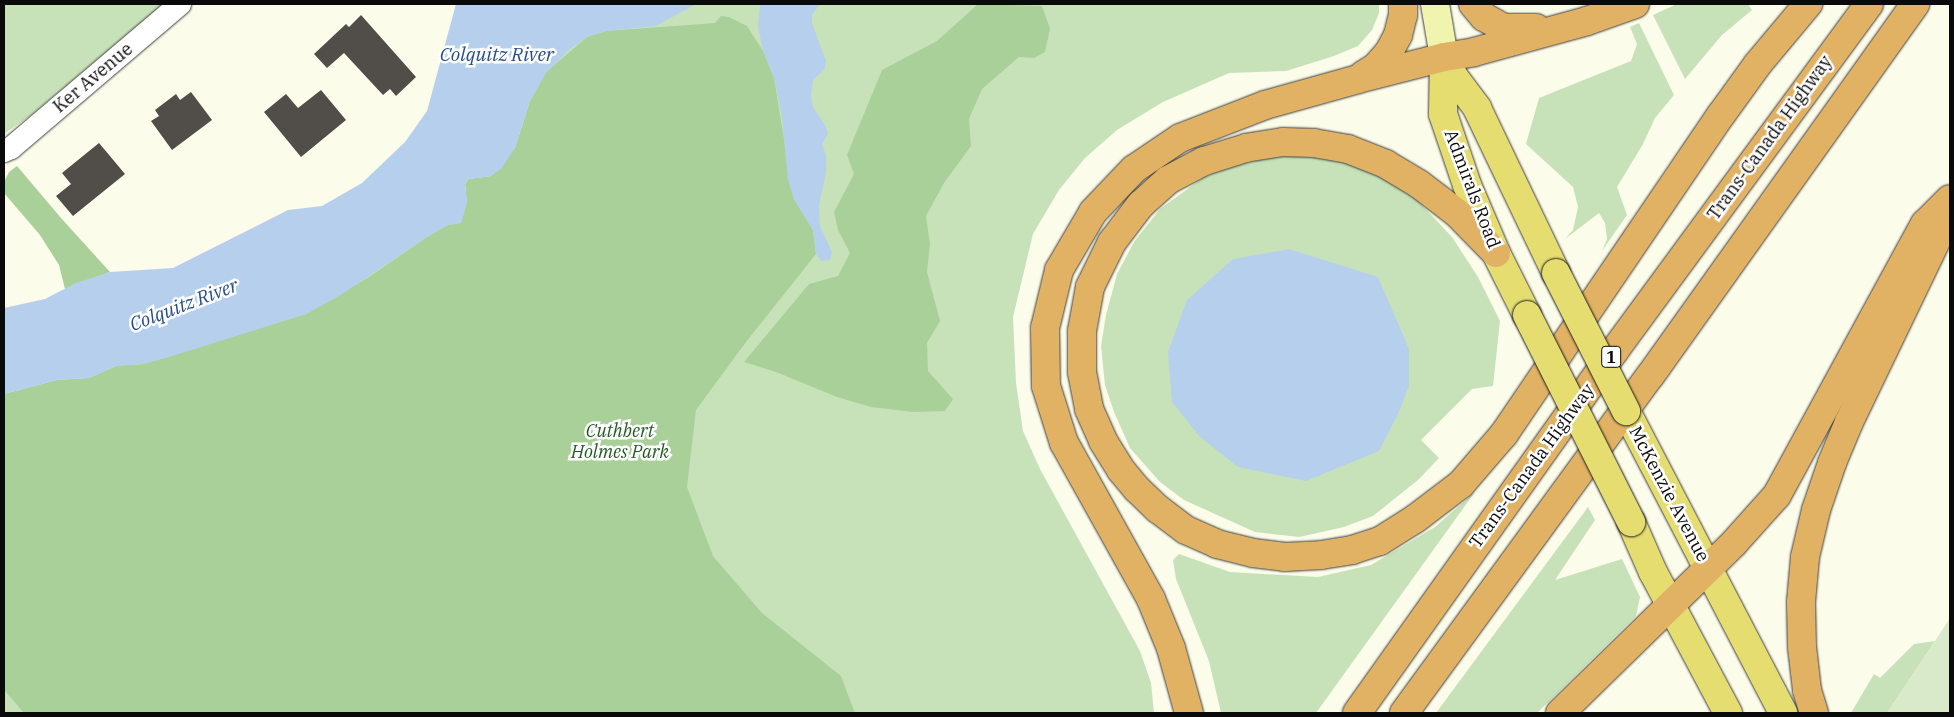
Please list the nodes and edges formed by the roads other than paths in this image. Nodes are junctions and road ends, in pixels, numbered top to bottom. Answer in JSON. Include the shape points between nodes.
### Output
{"nodes":[{"id":1,"x":180,"y":4,"type":"edge"},
{"id":2,"x":1404,"y":4,"type":"edge"},
{"id":3,"x":1436,"y":4,"type":"edge"},
{"id":4,"x":1472,"y":4,"type":"edge"},
{"id":5,"x":1636,"y":4,"type":"edge"},
{"id":6,"x":1808,"y":4,"type":"edge"},
{"id":7,"x":1869,"y":4,"type":"edge"},
{"id":8,"x":1914,"y":4,"type":"edge"},
{"id":9,"x":1587,"y":22,"type":"junction"},
{"id":10,"x":1444,"y":57,"type":"junction"},
{"id":11,"x":1358,"y":79,"type":"junction"},
{"id":12,"x":4,"y":152,"type":"edge"},
{"id":13,"x":1950,"y":199,"type":"edge"},
{"id":14,"x":1950,"y":212,"type":"edge"},
{"id":15,"x":1496,"y":253,"type":"junction"},
{"id":16,"x":1556,"y":273,"type":"joint"},
{"id":17,"x":1709,"y":569,"type":"junction"},
{"id":18,"x":1672,"y":605,"type":"junction"},
{"id":19,"x":1189,"y":713,"type":"edge"},
{"id":20,"x":1357,"y":713,"type":"edge"},
{"id":21,"x":1404,"y":713,"type":"edge"},
{"id":22,"x":1560,"y":713,"type":"edge"},
{"id":23,"x":1728,"y":713,"type":"edge"},
{"id":24,"x":1783,"y":713,"type":"edge"},
{"id":25,"x":1814,"y":713,"type":"edge"}],
"edges":[{"from":1,"to":12,"type":"street","name":"Ker Avenue"},
{"from":2,"to":11,"type":"highway","via":[[1398,35],[1389,52],[1376,67]]},
{"from":3,"to":10,"type":"main road","name":"Admirals Road"},
{"from":4,"to":9,"type":"highway","via":[[1484,17],[1504,28],[1532,29]]},
{"from":5,"to":9,"type":"highway"},
{"from":6,"to":15,"type":"highway","via":[[1757,65],[1721,115],[1504,434],[1461,484],[1416,519],[1380,541],[1321,555],[1285,556],[1253,553],[1217,544],[1186,530],[1137,489],[1121,470],[1089,410],[1082,372],[1082,339],[1090,287],[1112,242],[1141,204],[1168,180],[1204,162],[1246,148],[1283,142],[1348,149],[1386,164],[1419,184],[1458,213]]},
{"from":7,"to":20,"type":"highway","name":"Trans-Canada Highway","number":"1","via":[[1610,358]]},
{"from":8,"to":21,"type":"highway","via":[[1644,384]]},
{"from":9,"to":10,"type":"highway"},
{"from":10,"to":11,"type":"highway"},
{"from":10,"to":15,"type":"main road","name":"Admirals Road","via":[[1443,114],[1467,185]]},
{"from":10,"to":16,"type":"main road","name":"Admirals Road","via":[[1477,108]]},
{"from":11,"to":19,"type":"highway","via":[[1265,105],[1180,138],[1134,170],[1093,212],[1059,270],[1044,328],[1046,386],[1064,443],[1151,599],[1171,648]]},
{"from":13,"to":17,"type":"highway","via":[[1925,224],[1777,495]]},
{"from":14,"to":25,"type":"highway","via":[[1849,422],[1816,510],[1805,557],[1801,602],[1807,690]]},
{"from":15,"to":18,"type":"main road","name":"Admirals Road","bridge":true},
{"from":16,"to":17,"type":"main road","name":"McKenzie Avenue","bridge":true},
{"from":17,"to":18,"type":"highway"},
{"from":17,"to":24,"type":"main road","name":"McKenzie Avenue"},
{"from":18,"to":22,"type":"highway"},
{"from":18,"to":23,"type":"main road"}]}
